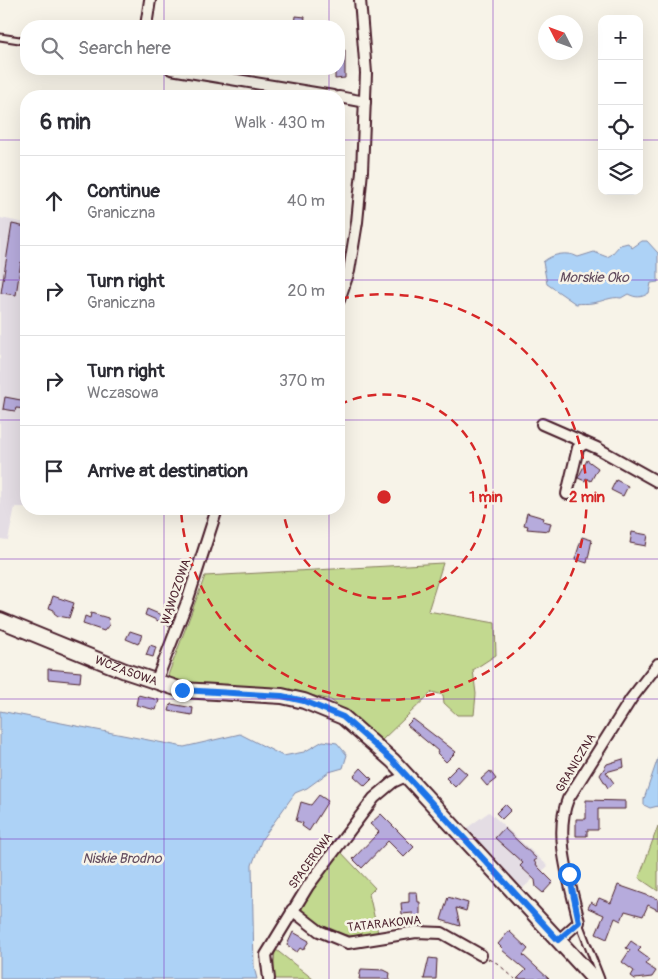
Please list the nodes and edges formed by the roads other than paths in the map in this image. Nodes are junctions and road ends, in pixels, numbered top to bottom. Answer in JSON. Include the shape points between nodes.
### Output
{"nodes":[{"id":1,"x":150,"y":0,"type":"edge"},
{"id":2,"x":360,"y":0,"type":"edge"},
{"id":3,"x":147,"y":20,"type":"edge"},
{"id":4,"x":0,"y":37,"type":"edge"},
{"id":5,"x":20,"y":40,"type":"edge"},
{"id":6,"x":208,"y":75,"type":"edge"},
{"id":7,"x":297,"y":90,"type":"edge"},
{"id":8,"x":345,"y":98,"type":"edge"},
{"id":9,"x":365,"y":102,"type":"junction"},
{"id":10,"x":345,"y":283,"type":"edge"},
{"id":11,"x":542,"y":424,"type":"dead end"},
{"id":12,"x":585,"y":443,"type":"junction"},
{"id":13,"x":658,"y":482,"type":"edge"},
{"id":14,"x":567,"y":494,"type":"dead end"},
{"id":15,"x":215,"y":515,"type":"edge"},
{"id":16,"x":0,"y":620,"type":"edge"},
{"id":17,"x":658,"y":664,"type":"edge"},
{"id":18,"x":156,"y":682,"type":"junction"},
{"id":19,"x":406,"y":776,"type":"junction"},
{"id":20,"x":292,"y":910,"type":"junction"},
{"id":21,"x":579,"y":922,"type":"junction"},
{"id":22,"x":558,"y":940,"type":"junction"},
{"id":23,"x":481,"y":955,"type":"road end"},
{"id":24,"x":269,"y":979,"type":"edge"},
{"id":25,"x":594,"y":979,"type":"edge"},
{"id":26,"x":601,"y":979,"type":"edge"}],
"edges":[{"from":1,"to":3,"type":"street"},
{"from":2,"to":9,"type":"street"},
{"from":4,"to":5,"type":"lane"},
{"from":6,"to":7,"type":"street"},
{"from":8,"to":9,"type":"street"},
{"from":9,"to":10,"type":"street","via":[[357,222]]},
{"from":11,"to":12,"type":"street"},
{"from":12,"to":13,"type":"street"},
{"from":12,"to":14,"type":"street","via":[[578,448]]},
{"from":15,"to":18,"type":"street","name":"WĄWOZOWA","via":[[187,602]]},
{"from":16,"to":18,"type":"street","name":"WCZASOWA"},
{"from":17,"to":21,"type":"street","name":"GRANICZNA","via":[[630,699],[562,813],[565,851]]},
{"from":18,"to":19,"type":"street","name":"WCZASOWA","via":[[182,690],[282,696],[304,701],[343,717]]},
{"from":19,"to":20,"type":"street","name":"SPACEROWA","via":[[374,798]]},
{"from":19,"to":22,"type":"street","name":"WCZASOWA"},
{"from":20,"to":23,"type":"street","name":"TATARAKOWA","via":[[318,931],[348,942],[416,932],[442,933]]},
{"from":20,"to":24,"type":"street","name":"SPACEROWA","via":[[266,955]]},
{"from":21,"to":22,"type":"street"},
{"from":21,"to":26,"type":"lane"},
{"from":22,"to":25,"type":"street","name":"WCZASOWA"}]}
